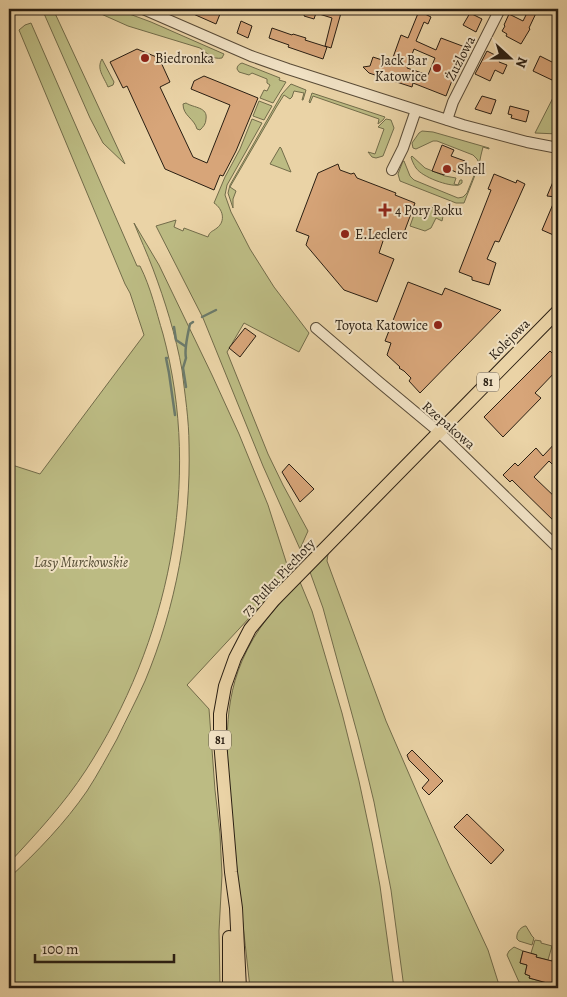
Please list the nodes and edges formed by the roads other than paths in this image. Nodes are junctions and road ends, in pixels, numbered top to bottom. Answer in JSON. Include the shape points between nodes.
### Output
{"nodes":[{"id":1,"x":143,"y":9,"type":"edge"},
{"id":2,"x":500,"y":9,"type":"edge"},
{"id":3,"x":416,"y":110,"type":"junction"},
{"id":4,"x":447,"y":120,"type":"junction"},
{"id":5,"x":557,"y":147,"type":"edge"},
{"id":6,"x":392,"y":170,"type":"dead end"},
{"id":7,"x":558,"y":311,"type":"edge"},
{"id":8,"x":316,"y":328,"type":"dead end"},
{"id":9,"x":439,"y":432,"type":"junction"},
{"id":10,"x":558,"y":548,"type":"edge"},
{"id":11,"x":231,"y":872,"type":"junction"},
{"id":12,"x":229,"y":988,"type":"edge"},
{"id":13,"x":240,"y":988,"type":"edge"}],
"edges":[{"from":1,"to":3,"type":"street","via":[[270,63]]},
{"from":2,"to":4,"type":"street","name":"Żużlowa"},
{"from":3,"to":4,"type":"street"},
{"from":3,"to":6,"type":"street"},
{"from":4,"to":5,"type":"street","via":[[526,142]]},
{"from":7,"to":9,"type":"main road","name":"Kolejowa","number":"81"},
{"from":8,"to":9,"type":"street","name":"Rzepakowa"},
{"from":9,"to":10,"type":"street","name":"Rzepakowa"},
{"from":9,"to":11,"type":"main road","name":"73 Pułku Piechoty","number":"81","via":[[260,616],[235,658],[220,714]]},
{"from":11,"to":12,"type":"main road","name":"73 Pułku Piechoty","number":"81"},
{"from":11,"to":13,"type":"main road","name":"73 Pułku Piechoty","number":"81"}]}
